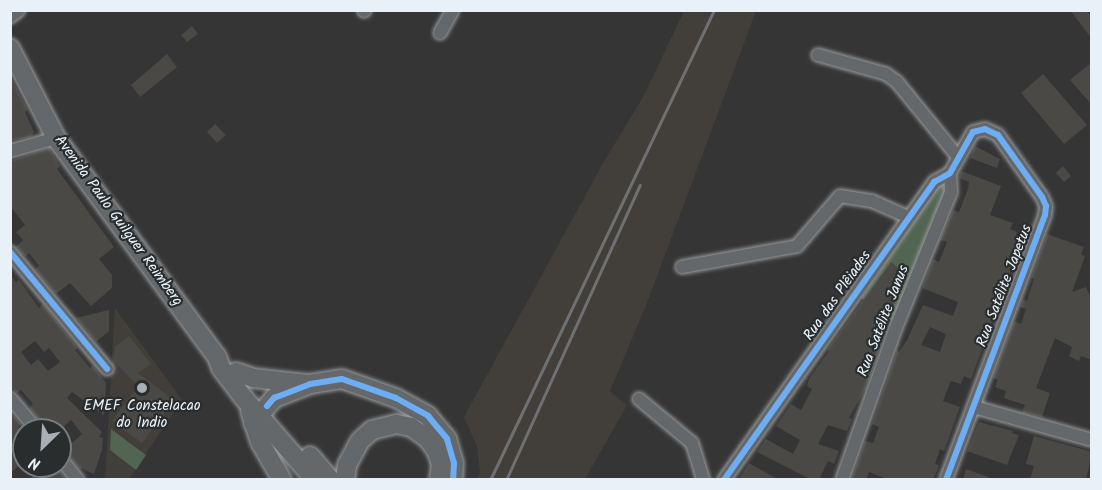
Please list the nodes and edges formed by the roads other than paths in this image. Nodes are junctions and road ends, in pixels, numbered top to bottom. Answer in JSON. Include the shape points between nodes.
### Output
{"nodes":[{"id":1,"x":19,"y":10,"type":"edge"},
{"id":2,"x":453,"y":10,"type":"edge"},
{"id":3,"x":10,"y":17,"type":"edge"},
{"id":4,"x":441,"y":33,"type":"dead end"},
{"id":5,"x":10,"y":48,"type":"edge"},
{"id":6,"x":818,"y":55,"type":"dead end"},
{"id":7,"x":973,"y":132,"type":"joint"},
{"id":8,"x":56,"y":138,"type":"junction"},
{"id":9,"x":10,"y":151,"type":"edge"},
{"id":10,"x":958,"y":157,"type":"junction"},
{"id":11,"x":950,"y":173,"type":"junction"},
{"id":12,"x":908,"y":217,"type":"junction"},
{"id":13,"x":10,"y":252,"type":"edge"},
{"id":14,"x":682,"y":267,"type":"dead end"},
{"id":15,"x":217,"y":357,"type":"junction"},
{"id":16,"x":107,"y":369,"type":"dead end"},
{"id":17,"x":236,"y":372,"type":"junction"},
{"id":18,"x":310,"y":384,"type":"junction"},
{"id":19,"x":10,"y":398,"type":"edge"},
{"id":20,"x":639,"y":399,"type":"dead end"},
{"id":21,"x":974,"y":407,"type":"junction"},
{"id":22,"x":260,"y":415,"type":"junction"},
{"id":23,"x":27,"y":418,"type":"edge"},
{"id":24,"x":1092,"y":440,"type":"edge"},
{"id":25,"x":282,"y":480,"type":"edge"},
{"id":26,"x":315,"y":480,"type":"edge"},
{"id":27,"x":331,"y":480,"type":"edge"},
{"id":28,"x":345,"y":480,"type":"edge"},
{"id":29,"x":439,"y":480,"type":"edge"},
{"id":30,"x":453,"y":480,"type":"edge"},
{"id":31,"x":703,"y":480,"type":"edge"},
{"id":32,"x":724,"y":480,"type":"edge"},
{"id":33,"x":842,"y":480,"type":"edge"},
{"id":34,"x":946,"y":480,"type":"edge"}],
"edges":[{"from":1,"to":3,"type":"street"},
{"from":2,"to":4,"type":"street"},
{"from":5,"to":8,"type":"main road","name":"Avenida Paulo Guilguer Reimberg"},
{"from":6,"to":10,"type":"street","via":[[886,74],[897,82]]},
{"from":7,"to":10,"type":"street","name":"Rua das Plêiades"},
{"from":7,"to":21,"type":"street","name":"Rua Satélite Japetus","via":[[985,129],[998,135],[1046,206]]},
{"from":8,"to":9,"type":"street"},
{"from":8,"to":15,"type":"main road","name":"Avenida Paulo Guilguer Reimberg"},
{"from":10,"to":11,"type":"street","name":"Rua das Plêiades"},
{"from":11,"to":12,"type":"street","name":"Rua das Plêiades","via":[[934,182]]},
{"from":11,"to":33,"type":"street","name":"Rua Satélite Janus","via":[[951,192],[895,330]]},
{"from":12,"to":14,"type":"street","via":[[872,201],[840,196],[797,246]]},
{"from":12,"to":32,"type":"street","name":"Rua das Plêiades"},
{"from":13,"to":16,"type":"street"},
{"from":15,"to":17,"type":"main road","name":"Avenida Paulo Guilguer Reimberg"},
{"from":15,"to":22,"type":"main road","name":"Avenida Paulo Guilguer Reimberg","via":[[223,371]]},
{"from":17,"to":18,"type":"main road","via":[[253,378]]},
{"from":17,"to":22,"type":"main road","name":"Avenida Paulo Guilguer Reimberg"},
{"from":18,"to":22,"type":"main road","via":[[273,398]]},
{"from":18,"to":30,"type":"main road","via":[[342,379],[396,398],[428,416],[447,439],[454,463]]},
{"from":19,"to":23,"type":"street"},
{"from":20,"to":31,"type":"street","via":[[692,443]]},
{"from":21,"to":24,"type":"street"},
{"from":21,"to":34,"type":"street","name":"Rua Satélite Japetus"},
{"from":22,"to":25,"type":"main road","via":[[260,442]]},
{"from":22,"to":26,"type":"main road","name":"Avenida Paulo Guilguer Reimberg"},
{"from":22,"to":27,"type":"main road","name":"Avenida Paulo Guilguer Reimberg"},
{"from":28,"to":29,"type":"main road","via":[[347,465],[360,441],[372,430],[396,424],[411,427],[427,438],[441,464]]}]}
